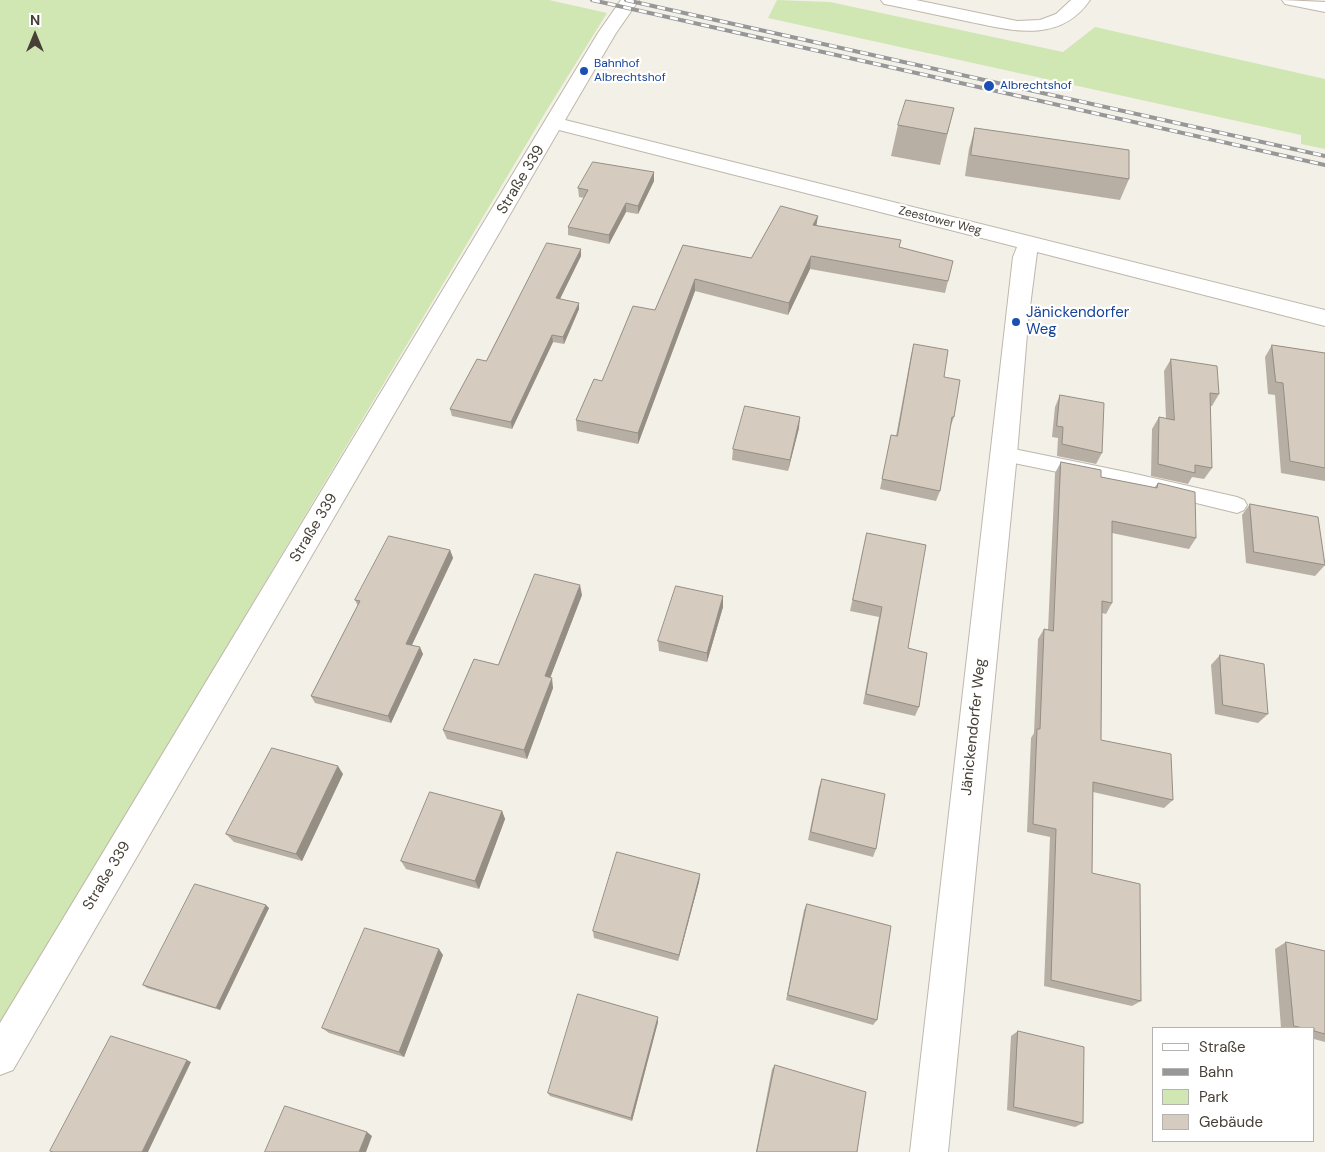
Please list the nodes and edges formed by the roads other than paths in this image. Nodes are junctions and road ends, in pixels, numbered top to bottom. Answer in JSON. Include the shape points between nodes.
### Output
{"nodes":[{"id":1,"x":630,"y":0,"type":"edge"},
{"id":2,"x":890,"y":0,"type":"edge"},
{"id":3,"x":1081,"y":0,"type":"edge"},
{"id":4,"x":1291,"y":0,"type":"edge"},
{"id":5,"x":1325,"y":7,"type":"edge"},
{"id":6,"x":554,"y":124,"type":"junction"},
{"id":7,"x":1030,"y":243,"type":"junction"},
{"id":8,"x":1325,"y":318,"type":"edge"},
{"id":9,"x":1004,"y":454,"type":"junction"},
{"id":10,"x":1238,"y":505,"type":"dead end"},
{"id":11,"x":0,"y":1057,"type":"edge"},
{"id":12,"x":928,"y":1152,"type":"edge"}],
"edges":[{"from":1,"to":6,"type":"street","name":"Straße 339"},
{"from":2,"to":3,"type":"street","via":[[1017,26],[1042,25],[1062,18]]},
{"from":4,"to":5,"type":"street"},
{"from":6,"to":7,"type":"street","name":"Zeestower Weg"},
{"from":6,"to":11,"type":"street","name":"Straße 339"},
{"from":7,"to":8,"type":"street","name":"Zeestower Weg"},
{"from":7,"to":9,"type":"street","name":"Jänickendorfer Weg","via":[[1024,257]]},
{"from":9,"to":10,"type":"lane"},
{"from":9,"to":12,"type":"street","name":"Jänickendorfer Weg"}]}
